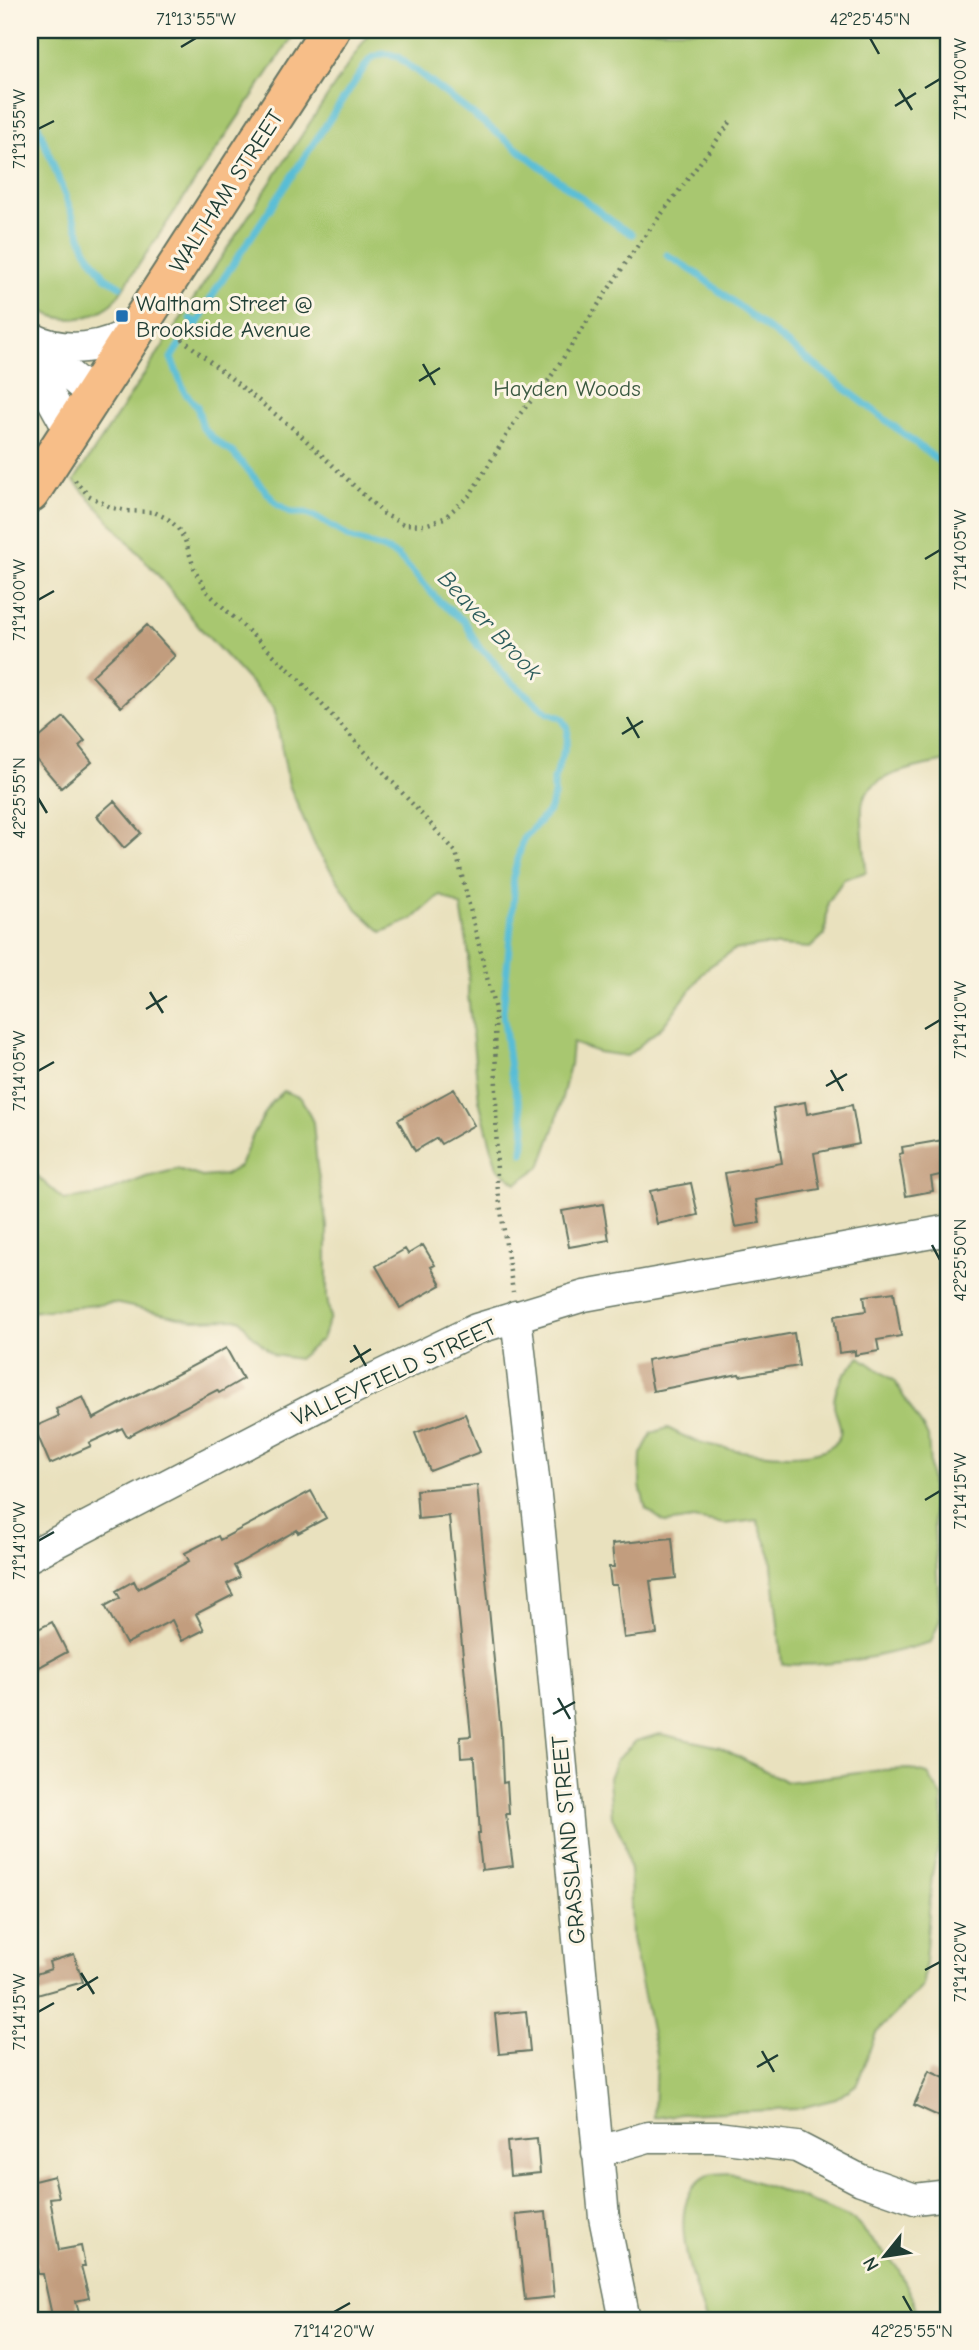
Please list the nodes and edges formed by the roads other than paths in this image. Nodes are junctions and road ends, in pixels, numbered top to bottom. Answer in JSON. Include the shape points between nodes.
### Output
{"nodes":[{"id":1,"x":330,"y":30,"type":"edge"},
{"id":2,"x":143,"y":319,"type":"junction"},
{"id":3,"x":30,"y":337,"type":"edge"},
{"id":4,"x":30,"y":342,"type":"edge"},
{"id":5,"x":30,"y":360,"type":"edge"},
{"id":6,"x":94,"y":396,"type":"junction"},
{"id":7,"x":71,"y":432,"type":"junction"},
{"id":8,"x":30,"y":493,"type":"edge"},
{"id":9,"x":949,"y":1230,"type":"edge"},
{"id":10,"x":516,"y":1316,"type":"junction"},
{"id":11,"x":30,"y":1556,"type":"edge"},
{"id":12,"x":597,"y":2152,"type":"junction"},
{"id":13,"x":949,"y":2195,"type":"edge"},
{"id":14,"x":625,"y":2320,"type":"edge"}],
"edges":[{"from":1,"to":2,"type":"main road","name":"WALTHAM STREET"},
{"from":2,"to":3,"type":"street","via":[[116,340],[86,347],[54,345]]},
{"from":2,"to":6,"type":"main road","name":"WALTHAM STREET"},
{"from":4,"to":6,"type":"street"},
{"from":5,"to":7,"type":"street"},
{"from":6,"to":7,"type":"main road","name":"WALTHAM STREET"},
{"from":7,"to":8,"type":"main road","name":"WALTHAM STREET"},
{"from":9,"to":10,"type":"street","name":"VALLEYFIELD STREET","via":[[584,1296]]},
{"from":10,"to":11,"type":"street","name":"VALLEYFIELD STREET","via":[[476,1329],[328,1401]]},
{"from":10,"to":12,"type":"street","name":"GRASSLAND STREET"},
{"from":12,"to":13,"type":"street","via":[[648,2137],[717,2137],[797,2147],[861,2180],[915,2199]]},
{"from":12,"to":14,"type":"street","name":"GRASSLAND STREET","via":[[604,2217]]}]}
